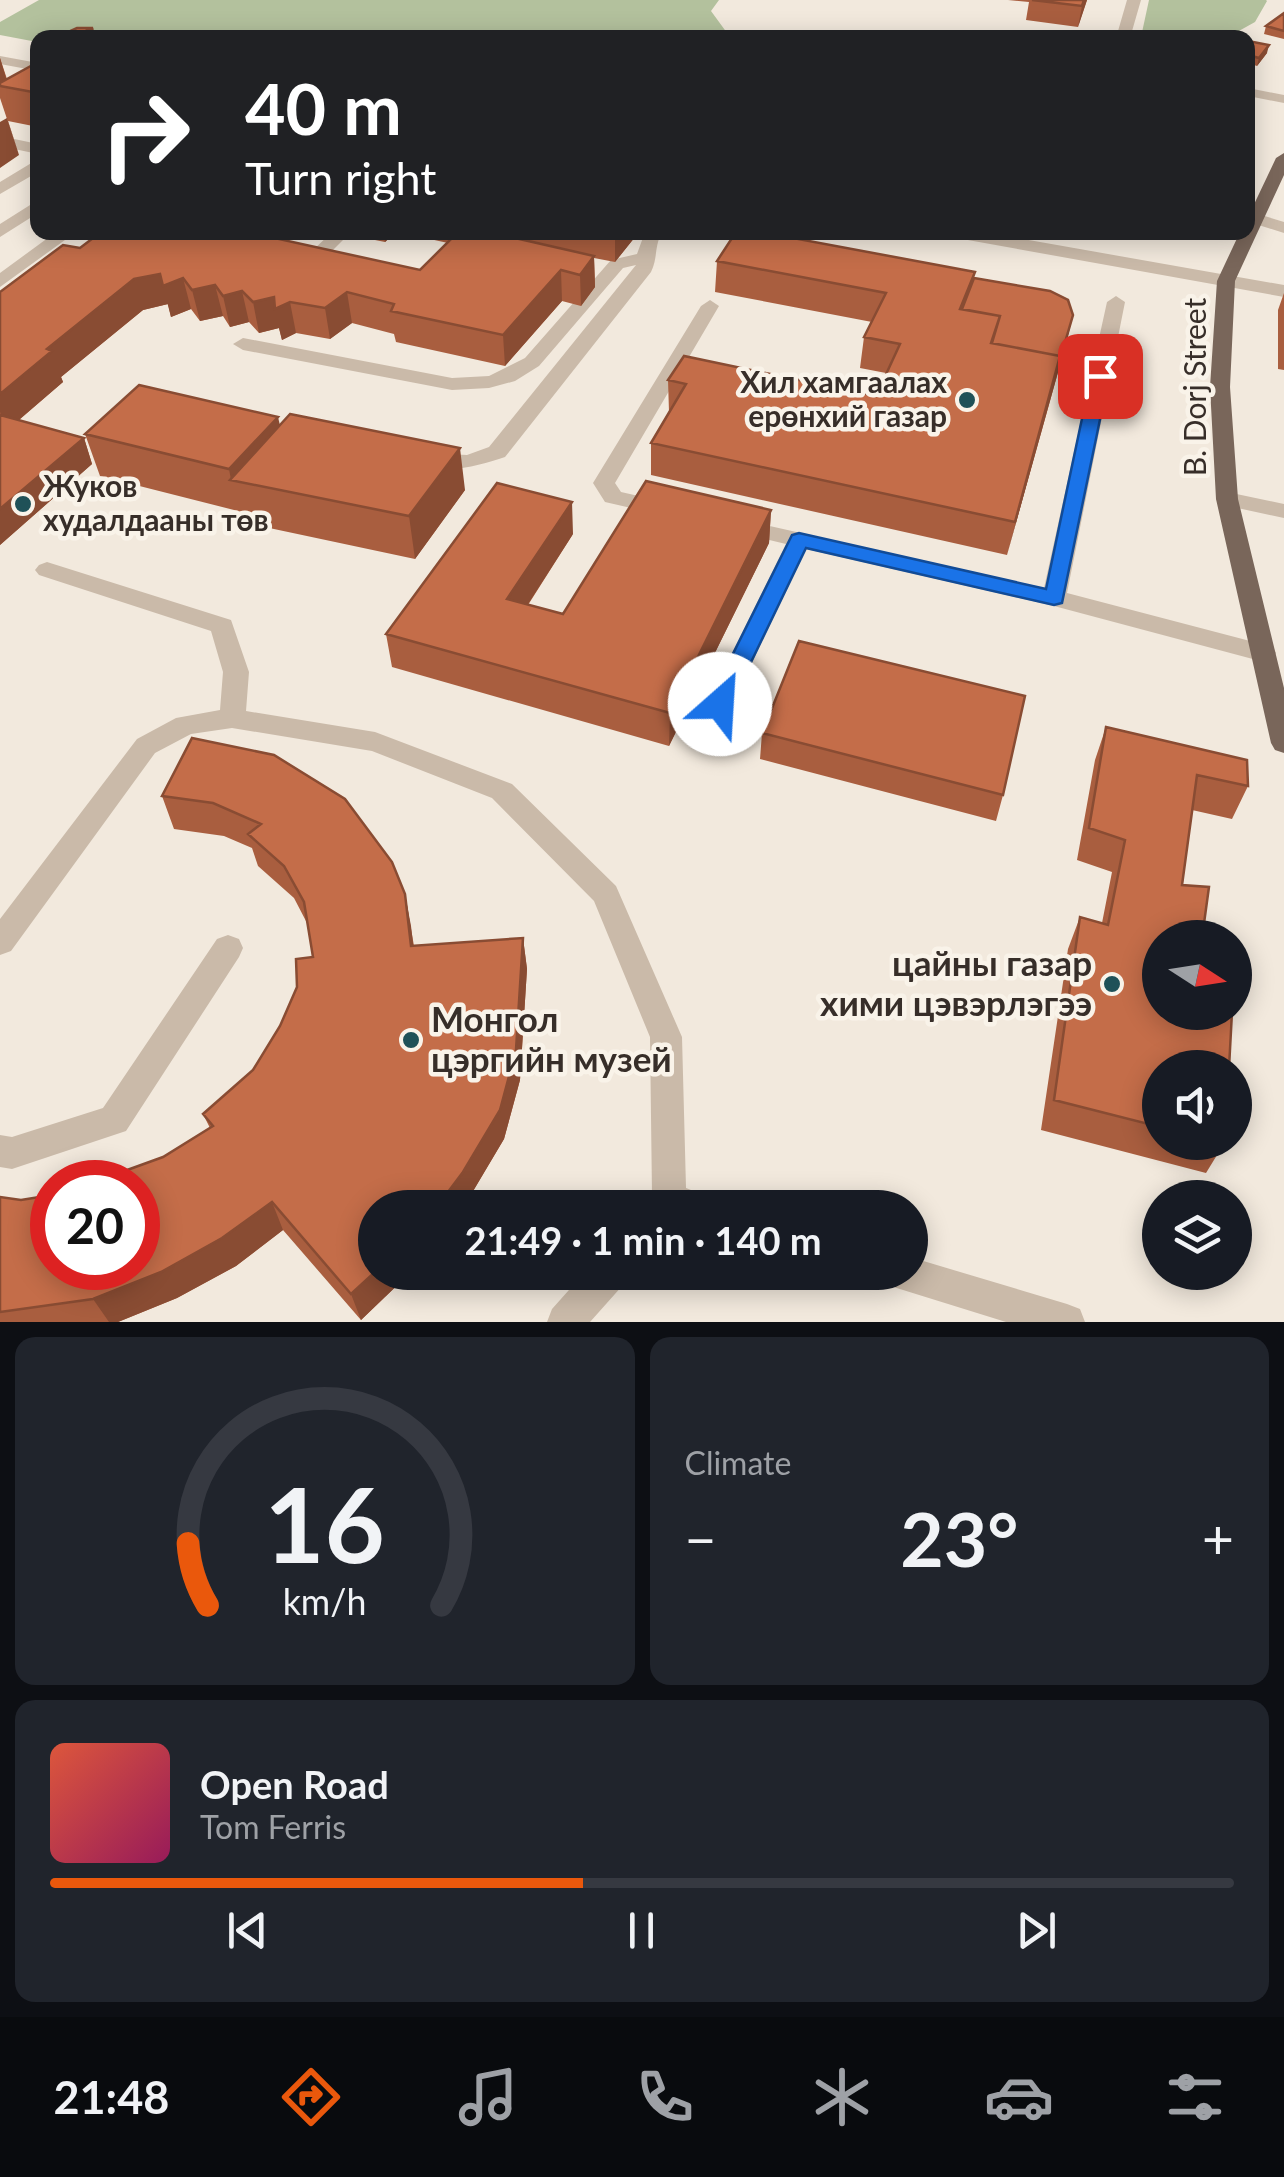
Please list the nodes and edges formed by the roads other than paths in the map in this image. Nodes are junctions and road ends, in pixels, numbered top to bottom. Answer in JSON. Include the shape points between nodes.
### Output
{"nodes":[{"id":1,"x":1134,"y":0,"type":"edge"},
{"id":2,"x":1125,"y":30,"type":"edge"},
{"id":3,"x":0,"y":60,"type":"edge"},
{"id":4,"x":30,"y":66,"type":"edge"},
{"id":5,"x":1255,"y":93,"type":"edge"},
{"id":6,"x":1284,"y":99,"type":"edge"},
{"id":7,"x":0,"y":141,"type":"edge"},
{"id":8,"x":30,"y":147,"type":"edge"},
{"id":9,"x":1284,"y":158,"type":"edge"},
{"id":10,"x":30,"y":169,"type":"edge"},
{"id":11,"x":0,"y":189,"type":"edge"},
{"id":12,"x":30,"y":211,"type":"edge"},
{"id":13,"x":1255,"y":218,"type":"joint"},
{"id":14,"x":1284,"y":228,"type":"edge"},
{"id":15,"x":0,"y":232,"type":"edge"},
{"id":16,"x":57,"y":240,"type":"edge"},
{"id":17,"x":334,"y":240,"type":"edge"},
{"id":18,"x":648,"y":240,"type":"edge"},
{"id":19,"x":996,"y":240,"type":"edge"},
{"id":20,"x":1245,"y":240,"type":"edge"},
{"id":21,"x":316,"y":257,"type":"edge"},
{"id":22,"x":648,"y":257,"type":"junction"},
{"id":23,"x":1226,"y":281,"type":"junction"},
{"id":24,"x":0,"y":282,"type":"edge"},
{"id":25,"x":1284,"y":290,"type":"edge"},
{"id":26,"x":1116,"y":302,"type":"dead end"},
{"id":27,"x":710,"y":306,"type":"dead end"},
{"id":28,"x":243,"y":344,"type":"dead end"},
{"id":29,"x":410,"y":456,"type":"edge"},
{"id":30,"x":1227,"y":499,"type":"junction"},
{"id":31,"x":1284,"y":511,"type":"edge"},
{"id":32,"x":687,"y":514,"type":"edge"},
{"id":33,"x":724,"y":522,"type":"edge"},
{"id":34,"x":799,"y":540,"type":"junction"},
{"id":35,"x":48,"y":570,"type":"dead end"},
{"id":36,"x":1054,"y":598,"type":"junction"},
{"id":37,"x":1264,"y":653,"type":"junction"},
{"id":38,"x":720,"y":704,"type":"dead end"},
{"id":39,"x":232,"y":718,"type":"junction"},
{"id":40,"x":1284,"y":743,"type":"edge"},
{"id":41,"x":0,"y":942,"type":"edge"},
{"id":42,"x":228,"y":948,"type":"dead end"},
{"id":43,"x":0,"y":1151,"type":"edge"},
{"id":44,"x":674,"y":1190,"type":"edge"},
{"id":45,"x":928,"y":1280,"type":"edge"},
{"id":46,"x":594,"y":1290,"type":"edge"},
{"id":47,"x":565,"y":1322,"type":"edge"},
{"id":48,"x":1067,"y":1322,"type":"edge"}],
"edges":[{"from":1,"to":2,"type":"street"},
{"from":3,"to":4,"type":"street"},
{"from":5,"to":6,"type":"street"},
{"from":7,"to":8,"type":"street"},
{"from":9,"to":13,"type":"main road","name":"B. Dorj Street"},
{"from":10,"to":11,"type":"street"},
{"from":12,"to":15,"type":"street"},
{"from":13,"to":14,"type":"street"},
{"from":16,"to":24,"type":"street"},
{"from":17,"to":21,"type":"street"},
{"from":18,"to":22,"type":"street"},
{"from":19,"to":23,"type":"street"},
{"from":20,"to":23,"type":"main road","name":"B. Dorj Street"},
{"from":22,"to":28,"type":"street","via":[[616,264],[532,362],[508,378],[452,384]]},
{"from":22,"to":29,"type":"street","via":[[497,452],[470,462]]},
{"from":23,"to":25,"type":"street"},
{"from":23,"to":30,"type":"main road","name":"B. Dorj Street","via":[[1220,387]]},
{"from":26,"to":36,"type":"street"},
{"from":27,"to":32,"type":"street","via":[[604,483],[613,496]]},
{"from":30,"to":31,"type":"street"},
{"from":30,"to":37,"type":"main road","name":"B. Dorj Street"},
{"from":33,"to":34,"type":"street"},
{"from":34,"to":36,"type":"street"},
{"from":34,"to":38,"type":"street"},
{"from":35,"to":39,"type":"street","via":[[222,626],[236,672]]},
{"from":36,"to":37,"type":"street"},
{"from":37,"to":40,"type":"main road","name":"B. Dorj Street"},
{"from":39,"to":41,"type":"street","via":[[184,725],[146,746]]},
{"from":39,"to":44,"type":"street","via":[[375,742],[502,791],[606,894],[666,1037]]},
{"from":42,"to":43,"type":"street","via":[[114,1120],[12,1153]]},
{"from":45,"to":48,"type":"street"},
{"from":46,"to":47,"type":"street"}]}
